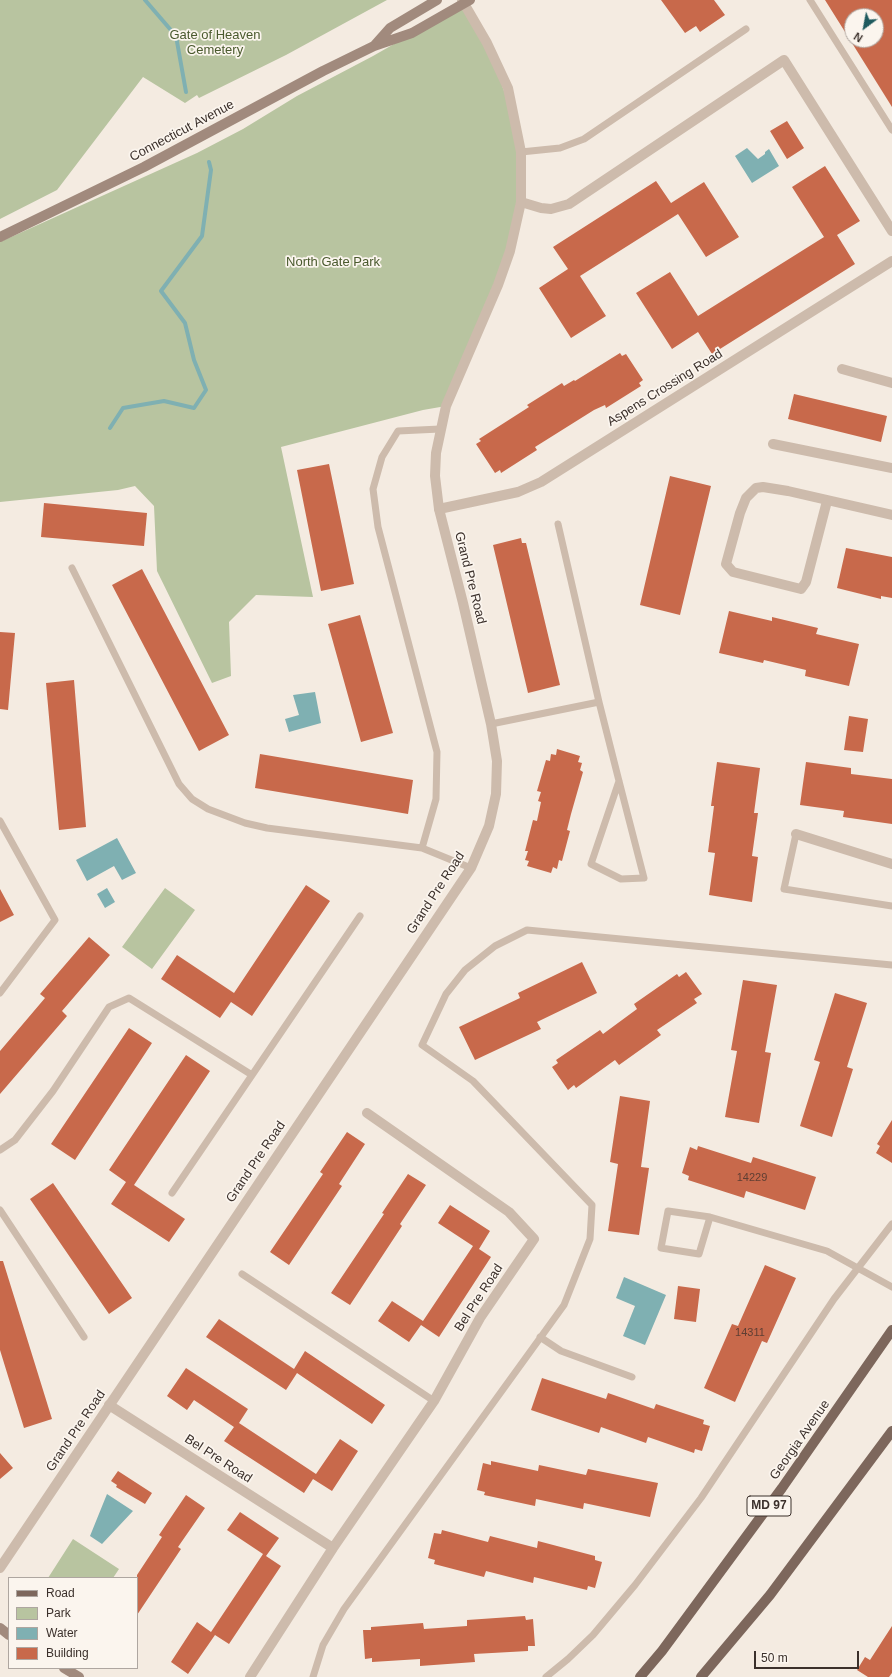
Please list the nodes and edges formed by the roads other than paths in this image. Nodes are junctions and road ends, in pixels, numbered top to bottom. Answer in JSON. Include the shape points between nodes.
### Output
{"nodes":[{"id":1,"x":437,"y":0,"type":"edge"},
{"id":2,"x":810,"y":0,"type":"edge"},
{"id":3,"x":465,"y":1,"type":"edge"},
{"id":4,"x":746,"y":29,"type":"dead end"},
{"id":5,"x":374,"y":46,"type":"junction"},
{"id":6,"x":892,"y":130,"type":"edge"},
{"id":7,"x":521,"y":152,"type":"junction"},
{"id":8,"x":521,"y":202,"type":"junction"},
{"id":9,"x":892,"y":231,"type":"edge"},
{"id":10,"x":0,"y":237,"type":"edge"},
{"id":11,"x":892,"y":260,"type":"edge"},
{"id":12,"x":842,"y":368,"type":"dead end"},
{"id":13,"x":892,"y":383,"type":"edge"},
{"id":14,"x":440,"y":429,"type":"junction"},
{"id":15,"x":773,"y":444,"type":"dead end"},
{"id":16,"x":892,"y":468,"type":"edge"},
{"id":17,"x":827,"y":501,"type":"junction"},
{"id":18,"x":439,"y":509,"type":"junction"},
{"id":19,"x":892,"y":515,"type":"edge"},
{"id":20,"x":558,"y":524,"type":"dead end"},
{"id":21,"x":72,"y":568,"type":"dead end"},
{"id":22,"x":598,"y":702,"type":"junction"},
{"id":23,"x":491,"y":724,"type":"junction"},
{"id":24,"x":619,"y":781,"type":"junction"},
{"id":25,"x":0,"y":821,"type":"edge"},
{"id":26,"x":796,"y":834,"type":"joint"},
{"id":27,"x":422,"y":848,"type":"junction"},
{"id":28,"x":892,"y":864,"type":"edge"},
{"id":29,"x":470,"y":868,"type":"junction"},
{"id":30,"x":892,"y":906,"type":"edge"},
{"id":31,"x":360,"y":916,"type":"dead end"},
{"id":32,"x":892,"y":965,"type":"edge"},
{"id":33,"x":0,"y":992,"type":"edge"},
{"id":34,"x":252,"y":1075,"type":"junction"},
{"id":35,"x":367,"y":1113,"type":"dead end"},
{"id":36,"x":0,"y":1150,"type":"edge"},
{"id":37,"x":172,"y":1193,"type":"dead end"},
{"id":38,"x":0,"y":1210,"type":"edge"},
{"id":39,"x":710,"y":1217,"type":"junction"},
{"id":40,"x":892,"y":1224,"type":"edge"},
{"id":41,"x":856,"y":1268,"type":"junction"},
{"id":42,"x":242,"y":1274,"type":"dead end"},
{"id":43,"x":892,"y":1287,"type":"edge"},
{"id":44,"x":892,"y":1330,"type":"edge"},
{"id":45,"x":84,"y":1337,"type":"dead end"},
{"id":46,"x":540,"y":1337,"type":"junction"},
{"id":47,"x":632,"y":1377,"type":"dead end"},
{"id":48,"x":434,"y":1401,"type":"junction"},
{"id":49,"x":109,"y":1405,"type":"junction"},
{"id":50,"x":892,"y":1431,"type":"edge"},
{"id":51,"x":333,"y":1548,"type":"junction"},
{"id":52,"x":0,"y":1568,"type":"edge"},
{"id":53,"x":0,"y":1628,"type":"edge"},
{"id":54,"x":8,"y":1634,"type":"edge"},
{"id":55,"x":657,"y":1657,"type":"junction"},
{"id":56,"x":66,"y":1669,"type":"edge"},
{"id":57,"x":79,"y":1677,"type":"edge"},
{"id":58,"x":250,"y":1677,"type":"edge"},
{"id":59,"x":313,"y":1677,"type":"edge"},
{"id":60,"x":546,"y":1677,"type":"edge"},
{"id":61,"x":634,"y":1677,"type":"edge"},
{"id":62,"x":640,"y":1677,"type":"edge"},
{"id":63,"x":701,"y":1677,"type":"edge"}],
"edges":[{"from":1,"to":5,"type":"main road","name":"Connecticut Avenue","via":[[390,28]]},
{"from":2,"to":6,"type":"lane"},
{"from":3,"to":5,"type":"main road","name":"Connecticut Avenue","via":[[412,33]]},
{"from":3,"to":7,"type":"street","name":"Grand Pre Road","via":[[508,88]]},
{"from":4,"to":7,"type":"lane","via":[[584,139],[560,148]]},
{"from":5,"to":10,"type":"main road","name":"Connecticut Avenue","via":[[144,167]]},
{"from":7,"to":8,"type":"street","name":"Grand Pre Road"},
{"from":8,"to":9,"type":"street","via":[[550,209],[569,204],[784,60]]},
{"from":8,"to":14,"type":"street","name":"Grand Pre Road","via":[[505,268],[448,400]]},
{"from":11,"to":18,"type":"street","name":"Aspens Crossing Road","via":[[541,482],[518,492]]},
{"from":12,"to":13,"type":"street"},
{"from":14,"to":18,"type":"street","name":"Grand Pre Road","via":[[435,476]]},
{"from":14,"to":27,"type":"lane","via":[[398,431],[382,457],[373,489],[378,528],[437,752],[436,799]]},
{"from":15,"to":16,"type":"street"},
{"from":17,"to":17,"type":"street","via":[[806,582],[801,589],[733,572],[726,564],[740,513],[746,498],[756,488],[788,491]]},
{"from":17,"to":19,"type":"street"},
{"from":18,"to":23,"type":"street","name":"Grand Pre Road"},
{"from":20,"to":22,"type":"lane"},
{"from":21,"to":27,"type":"lane","via":[[179,784],[192,799],[208,809],[267,828]]},
{"from":22,"to":23,"type":"lane"},
{"from":22,"to":24,"type":"lane"},
{"from":23,"to":29,"type":"street","name":"Grand Pre Road","via":[[497,761],[496,794],[489,826]]},
{"from":24,"to":24,"type":"lane","via":[[629,818],[644,878],[620,879],[591,864]]},
{"from":25,"to":33,"type":"lane","via":[[55,920]]},
{"from":26,"to":28,"type":"street"},
{"from":26,"to":30,"type":"lane","via":[[784,889]]},
{"from":27,"to":29,"type":"lane"},
{"from":29,"to":49,"type":"street","name":"Grand Pre Road"},
{"from":31,"to":34,"type":"lane"},
{"from":32,"to":46,"type":"lane","via":[[528,930],[495,946],[465,970],[446,994],[422,1045],[473,1081],[592,1205],[590,1239],[564,1304]]},
{"from":34,"to":36,"type":"lane","via":[[128,998],[108,1007],[48,1097],[15,1140]]},
{"from":34,"to":37,"type":"lane"},
{"from":35,"to":48,"type":"street","name":"Bel Pre Road","via":[[509,1212],[534,1239],[480,1318]]},
{"from":38,"to":45,"type":"lane"},
{"from":39,"to":39,"type":"lane","via":[[699,1254],[661,1248],[668,1211]]},
{"from":39,"to":41,"type":"lane","via":[[828,1251]]},
{"from":40,"to":41,"type":"lane"},
{"from":41,"to":43,"type":"lane"},
{"from":41,"to":60,"type":"lane","via":[[701,1498],[593,1635]]},
{"from":42,"to":48,"type":"lane"},
{"from":44,"to":55,"type":"main road","name":"Georgia Avenue","number":"MD 97","via":[[782,1488]]},
{"from":46,"to":47,"type":"lane","via":[[561,1352]]},
{"from":46,"to":59,"type":"lane","via":[[344,1609],[323,1645]]},
{"from":48,"to":51,"type":"street","name":"Bel Pre Road"},
{"from":49,"to":51,"type":"street","name":"Bel Pre Road"},
{"from":49,"to":52,"type":"street","name":"Grand Pre Road"},
{"from":50,"to":63,"type":"main road","via":[[770,1595]]},
{"from":51,"to":58,"type":"street","name":"Bel Pre Road"},
{"from":53,"to":54,"type":"main road"},
{"from":55,"to":61,"type":"main road"},
{"from":55,"to":62,"type":"main road","name":"Georgia Avenue","number":"MD 97"},
{"from":56,"to":57,"type":"main road"}]}
